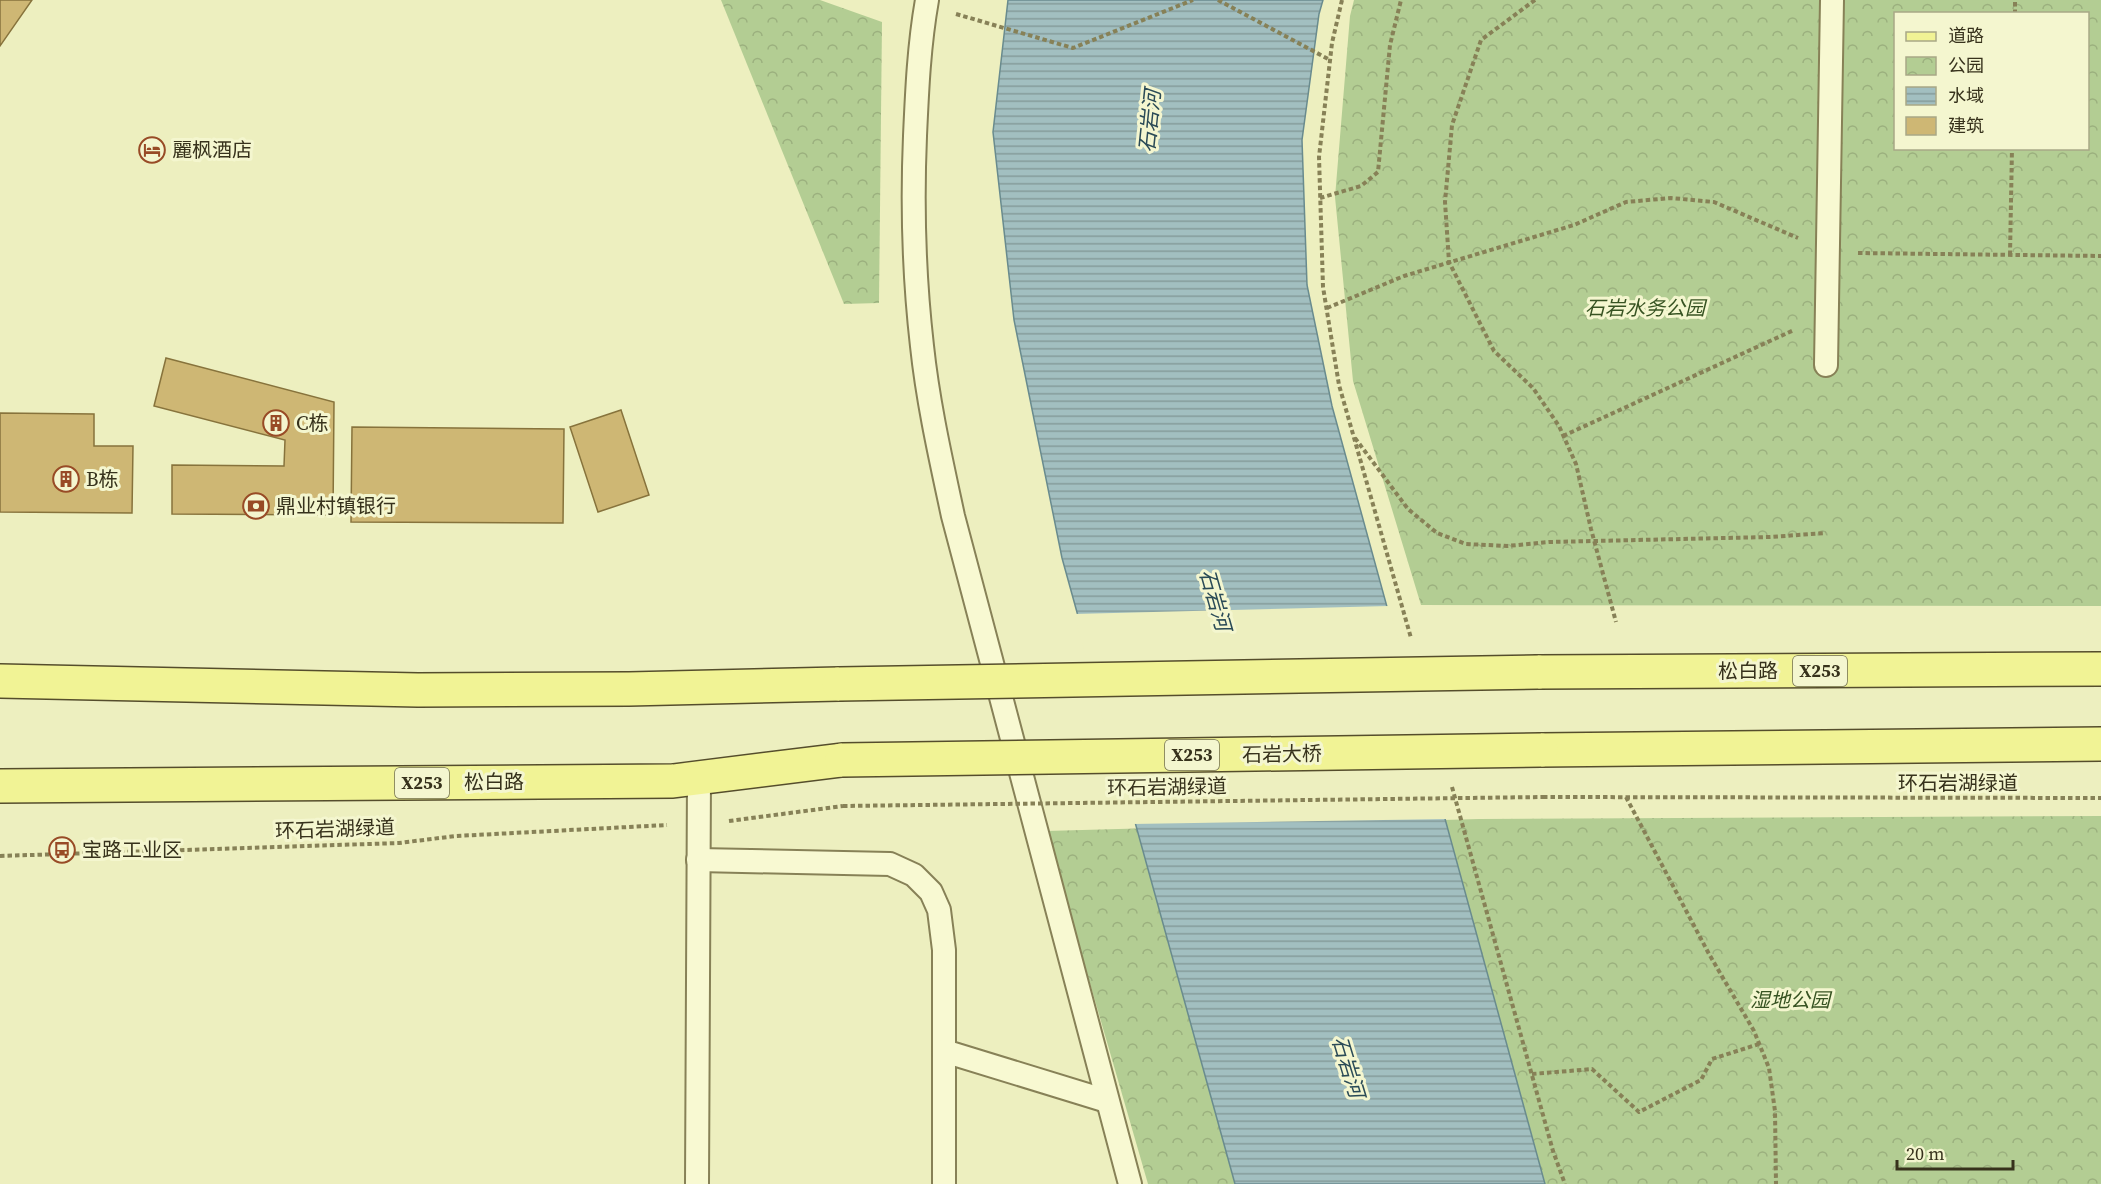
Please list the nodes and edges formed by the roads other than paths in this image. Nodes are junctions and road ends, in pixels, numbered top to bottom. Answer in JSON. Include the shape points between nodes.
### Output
{"nodes":[{"id":1,"x":1832,"y":0,"type":"edge"},
{"id":2,"x":927,"y":2,"type":"edge"},
{"id":3,"x":1826,"y":365,"type":"dead end"},
{"id":4,"x":2101,"y":669,"type":"edge"},
{"id":5,"x":0,"y":681,"type":"edge"},
{"id":6,"x":2101,"y":744,"type":"edge"},
{"id":7,"x":842,"y":760,"type":"joint"},
{"id":8,"x":699,"y":778,"type":"junction"},
{"id":9,"x":0,"y":786,"type":"edge"},
{"id":10,"x":698,"y":860,"type":"junction"},
{"id":11,"x":944,"y":1051,"type":"junction"},
{"id":12,"x":1107,"y":1101,"type":"junction"},
{"id":13,"x":697,"y":1184,"type":"edge"},
{"id":14,"x":944,"y":1184,"type":"edge"},
{"id":15,"x":1130,"y":1184,"type":"edge"}],
"edges":[{"from":1,"to":3,"type":"lane"},
{"from":2,"to":12,"type":"lane","via":[[917,90],[915,262],[934,432]]},
{"from":4,"to":5,"type":"main road","name":"松白路","number":"X253","bridge":true,"via":[[1538,672],[629,689],[418,690]]},
{"from":6,"to":7,"type":"main road","name":"石岩大桥","number":"X253","bridge":true},
{"from":7,"to":8,"type":"main road","name":"松白路","number":"X253"},
{"from":8,"to":9,"type":"main road","name":"松白路","number":"X253"},
{"from":8,"to":10,"type":"lane"},
{"from":10,"to":11,"type":"lane","via":[[890,864],[914,875],[931,892],[939,910],[944,950]]},
{"from":10,"to":13,"type":"lane"},
{"from":11,"to":12,"type":"lane"},
{"from":11,"to":14,"type":"lane"},
{"from":12,"to":15,"type":"lane"}]}
